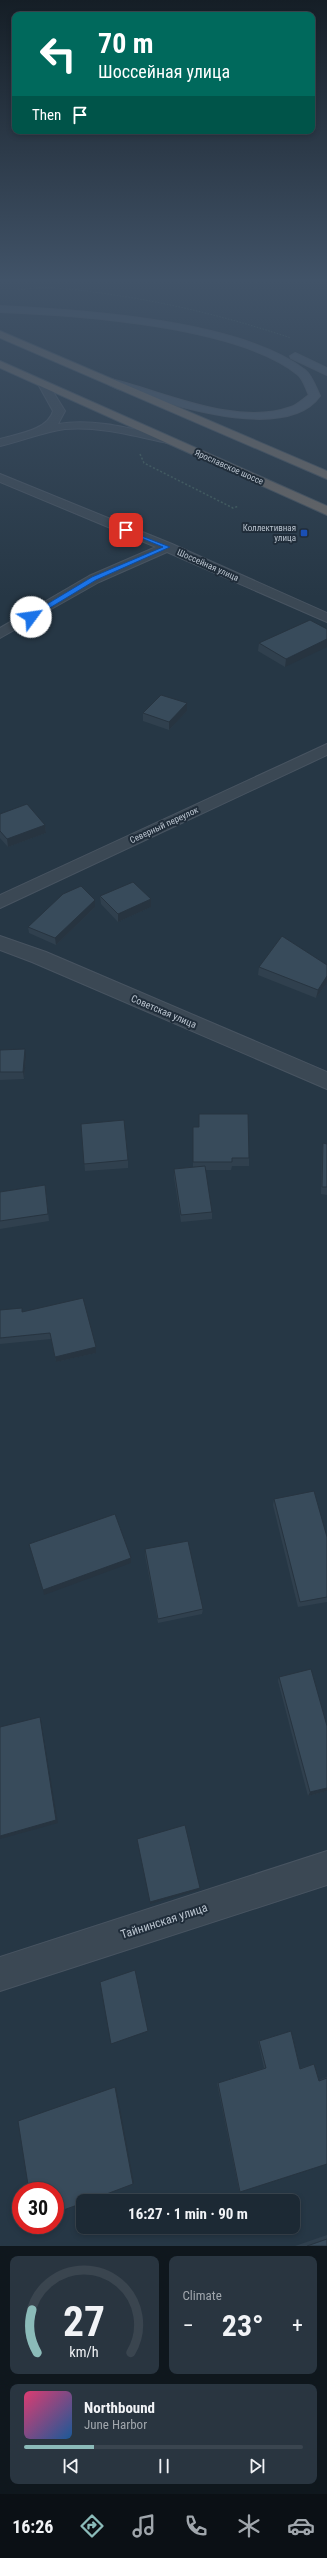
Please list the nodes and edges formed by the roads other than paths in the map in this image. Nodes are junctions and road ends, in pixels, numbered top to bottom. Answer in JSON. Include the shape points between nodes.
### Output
{"nodes":[{"id":1,"x":45,"y":388,"type":"edge"},
{"id":2,"x":52,"y":388,"type":"edge"},
{"id":3,"x":124,"y":388,"type":"edge"},
{"id":4,"x":130,"y":388,"type":"edge"},
{"id":5,"x":313,"y":388,"type":"edge"},
{"id":6,"x":6,"y":427,"type":"dead end"},
{"id":7,"x":38,"y":431,"type":"junction"},
{"id":8,"x":23,"y":436,"type":"junction"},
{"id":9,"x":168,"y":440,"type":"junction"},
{"id":10,"x":0,"y":443,"type":"edge"},
{"id":11,"x":327,"y":475,"type":"edge"},
{"id":12,"x":0,"y":478,"type":"edge"},
{"id":13,"x":327,"y":511,"type":"edge"},
{"id":14,"x":167,"y":547,"type":"junction"},
{"id":15,"x":327,"y":618,"type":"edge"},
{"id":16,"x":0,"y":634,"type":"edge"},
{"id":17,"x":327,"y":749,"type":"edge"},
{"id":18,"x":0,"y":902,"type":"edge"},
{"id":19,"x":0,"y":943,"type":"edge"},
{"id":20,"x":327,"y":1081,"type":"edge"},
{"id":21,"x":327,"y":1868,"type":"edge"},
{"id":22,"x":0,"y":1974,"type":"edge"}],
"edges":[{"from":1,"to":7,"type":"street","via":[[59,412],[53,424]]},
{"from":2,"to":9,"type":"highway","name":"Ярославское шоссе"},
{"from":3,"to":11,"type":"highway"},
{"from":4,"to":5,"type":"main road","via":[[195,408],[244,415],[268,415],[298,409],[315,396]]},
{"from":6,"to":8,"type":"street"},
{"from":7,"to":8,"type":"street"},
{"from":7,"to":9,"type":"street","via":[[65,426],[91,426]]},
{"from":8,"to":10,"type":"street"},
{"from":9,"to":13,"type":"highway","name":"Ярославское шоссе"},
{"from":12,"to":14,"type":"street","name":"Шоссейная улица"},
{"from":14,"to":15,"type":"street","name":"Шоссейная улица"},
{"from":14,"to":16,"type":"street","via":[[94,579]]},
{"from":17,"to":18,"type":"street","name":"Северный переулок"},
{"from":19,"to":20,"type":"street","name":"Советская улица","via":[[39,957]]},
{"from":21,"to":22,"type":"street","name":"Тайнинская улица"}]}
